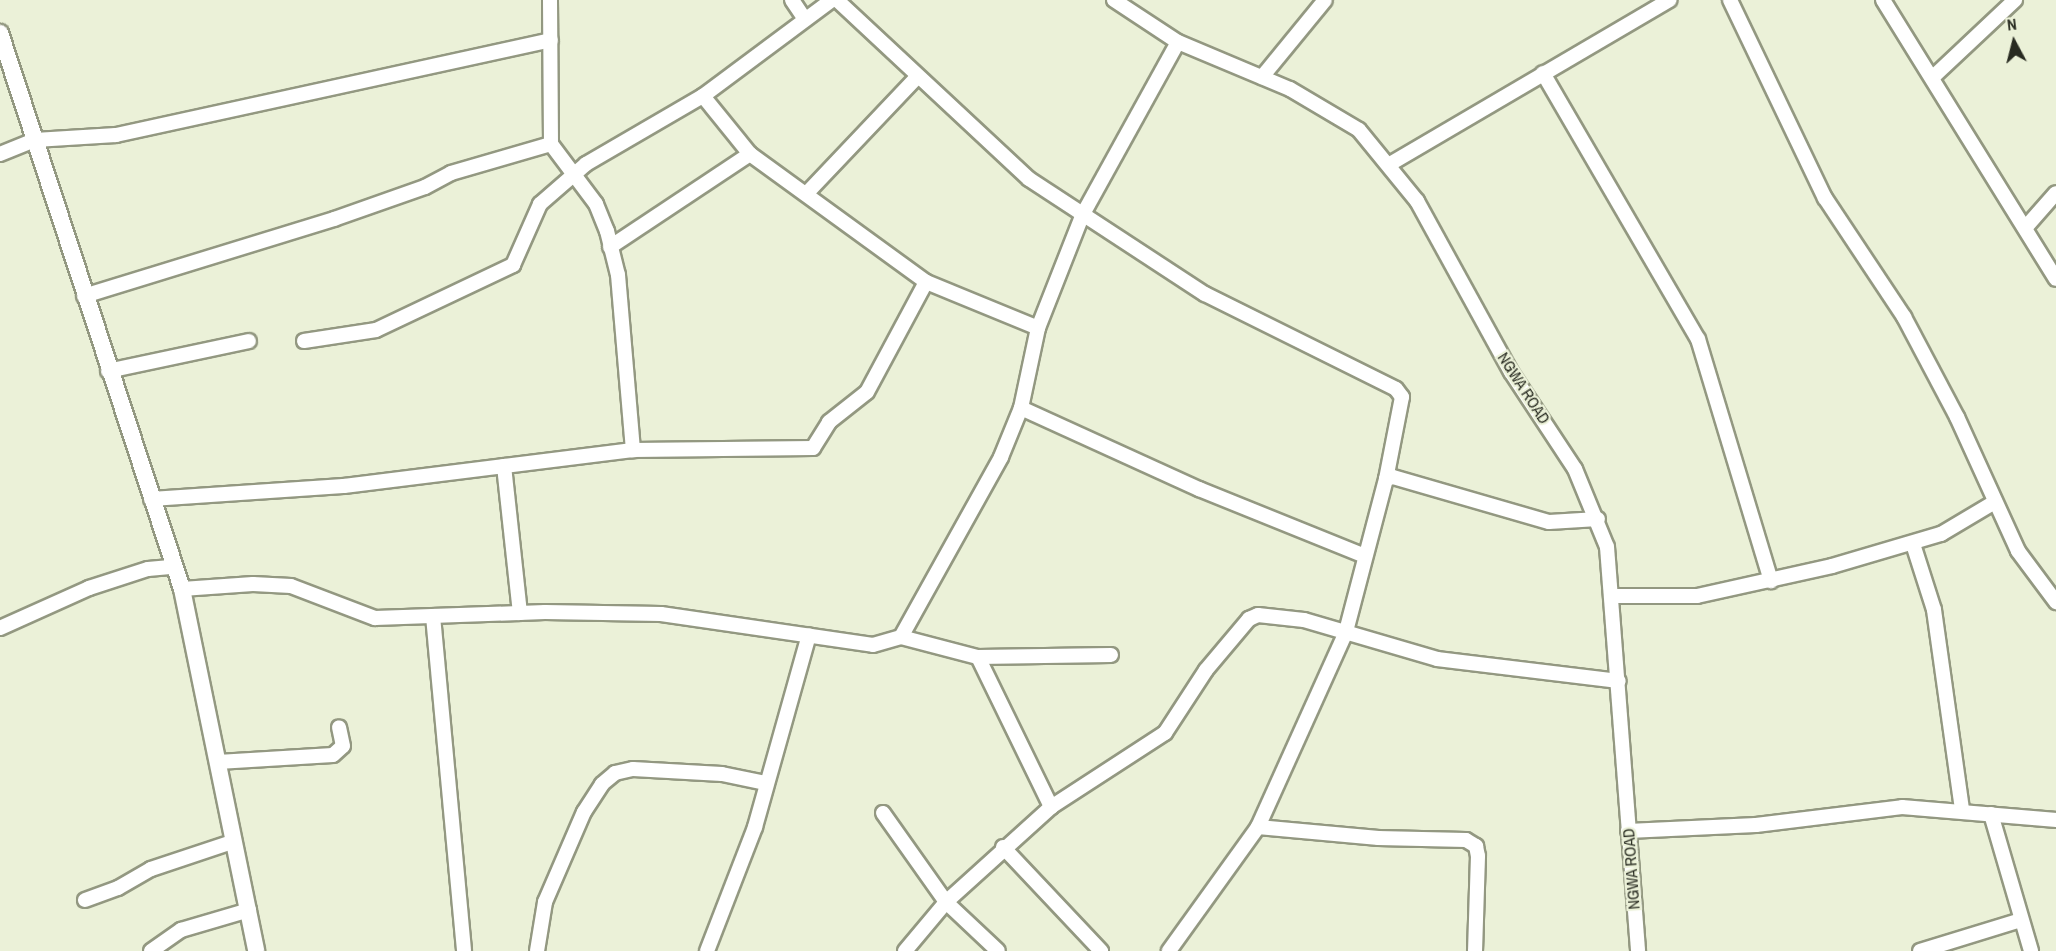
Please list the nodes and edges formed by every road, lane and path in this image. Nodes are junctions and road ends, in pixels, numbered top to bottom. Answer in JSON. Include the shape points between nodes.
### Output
{"nodes":[{"id":1,"x":550,"y":0,"type":"edge"},
{"id":2,"x":792,"y":0,"type":"edge"},
{"id":3,"x":835,"y":0,"type":"edge"},
{"id":4,"x":1114,"y":0,"type":"edge"},
{"id":5,"x":1325,"y":0,"type":"edge"},
{"id":6,"x":1670,"y":0,"type":"edge"},
{"id":7,"x":1730,"y":0,"type":"edge"},
{"id":8,"x":1883,"y":0,"type":"edge"},
{"id":9,"x":2015,"y":0,"type":"edge"},
{"id":10,"x":805,"y":19,"type":"junction"},
{"id":11,"x":0,"y":33,"type":"edge"},
{"id":12,"x":551,"y":40,"type":"junction"},
{"id":13,"x":1178,"y":42,"type":"junction"},
{"id":14,"x":1543,"y":73,"type":"junction"},
{"id":15,"x":1262,"y":77,"type":"junction"},
{"id":16,"x":916,"y":78,"type":"junction"},
{"id":17,"x":1932,"y":78,"type":"junction"},
{"id":18,"x":703,"y":96,"type":"junction"},
{"id":19,"x":35,"y":140,"type":"junction"},
{"id":20,"x":551,"y":144,"type":"junction"},
{"id":21,"x":0,"y":154,"type":"edge"},
{"id":22,"x":750,"y":154,"type":"junction"},
{"id":23,"x":1390,"y":164,"type":"junction"},
{"id":24,"x":576,"y":175,"type":"junction"},
{"id":25,"x":807,"y":193,"type":"junction"},
{"id":26,"x":2056,"y":193,"type":"edge"},
{"id":27,"x":1083,"y":214,"type":"junction"},
{"id":28,"x":2026,"y":227,"type":"junction"},
{"id":29,"x":610,"y":247,"type":"junction"},
{"id":30,"x":2056,"y":279,"type":"edge"},
{"id":31,"x":926,"y":282,"type":"junction"},
{"id":32,"x":84,"y":296,"type":"junction"},
{"id":33,"x":1038,"y":328,"type":"junction"},
{"id":34,"x":249,"y":341,"type":"dead end"},
{"id":35,"x":304,"y":341,"type":"dead end"},
{"id":36,"x":108,"y":371,"type":"junction"},
{"id":37,"x":1021,"y":408,"type":"junction"},
{"id":38,"x":633,"y":450,"type":"junction"},
{"id":39,"x":504,"y":466,"type":"junction"},
{"id":40,"x":1386,"y":479,"type":"junction"},
{"id":41,"x":151,"y":499,"type":"junction"},
{"id":42,"x":1995,"y":502,"type":"junction"},
{"id":43,"x":1598,"y":519,"type":"junction"},
{"id":44,"x":1913,"y":544,"type":"junction"},
{"id":45,"x":1365,"y":556,"type":"junction"},
{"id":46,"x":173,"y":567,"type":"junction"},
{"id":47,"x":1771,"y":580,"type":"junction"},
{"id":48,"x":182,"y":589,"type":"junction"},
{"id":49,"x":2053,"y":595,"type":"edge"},
{"id":50,"x":1612,"y":596,"type":"junction"},
{"id":51,"x":520,"y":613,"type":"junction"},
{"id":52,"x":433,"y":616,"type":"junction"},
{"id":53,"x":0,"y":628,"type":"edge"},
{"id":54,"x":1346,"y":633,"type":"junction"},
{"id":55,"x":809,"y":635,"type":"junction"},
{"id":56,"x":901,"y":638,"type":"junction"},
{"id":57,"x":1111,"y":655,"type":"dead end"},
{"id":58,"x":978,"y":657,"type":"junction"},
{"id":59,"x":1619,"y":681,"type":"junction"},
{"id":60,"x":339,"y":727,"type":"dead end"},
{"id":61,"x":218,"y":762,"type":"junction"},
{"id":62,"x":766,"y":783,"type":"junction"},
{"id":63,"x":1051,"y":807,"type":"junction"},
{"id":64,"x":1962,"y":810,"type":"junction"},
{"id":65,"x":883,"y":813,"type":"dead end"},
{"id":66,"x":1991,"y":814,"type":"junction"},
{"id":67,"x":2056,"y":820,"type":"edge"},
{"id":68,"x":1258,"y":827,"type":"junction"},
{"id":69,"x":1628,"y":831,"type":"junction"},
{"id":70,"x":232,"y":842,"type":"junction"},
{"id":71,"x":1003,"y":847,"type":"junction"},
{"id":72,"x":85,"y":900,"type":"dead end"},
{"id":73,"x":946,"y":902,"type":"junction"},
{"id":74,"x":249,"y":910,"type":"junction"},
{"id":75,"x":2021,"y":920,"type":"junction"},
{"id":76,"x":151,"y":951,"type":"edge"},
{"id":77,"x":256,"y":951,"type":"edge"},
{"id":78,"x":464,"y":951,"type":"edge"},
{"id":79,"x":537,"y":951,"type":"edge"},
{"id":80,"x":707,"y":951,"type":"edge"},
{"id":81,"x":905,"y":951,"type":"edge"},
{"id":82,"x":998,"y":951,"type":"edge"},
{"id":83,"x":1101,"y":951,"type":"edge"},
{"id":84,"x":1169,"y":951,"type":"edge"},
{"id":85,"x":1475,"y":951,"type":"edge"},
{"id":86,"x":1638,"y":951,"type":"edge"},
{"id":87,"x":1920,"y":951,"type":"edge"},
{"id":88,"x":2031,"y":951,"type":"edge"}],
"edges":[{"from":1,"to":12,"type":"street"},
{"from":2,"to":10,"type":"street"},
{"from":3,"to":10,"type":"street"},
{"from":3,"to":16,"type":"street"},
{"from":4,"to":13,"type":"street","name":"NGWA ROAD"},
{"from":5,"to":15,"type":"street"},
{"from":6,"to":14,"type":"street"},
{"from":7,"to":42,"type":"street","via":[[1825,198],[1904,316],[1957,417]]},
{"from":8,"to":17,"type":"street"},
{"from":9,"to":17,"type":"street"},
{"from":10,"to":18,"type":"street"},
{"from":11,"to":19,"type":"street"},
{"from":12,"to":19,"type":"street","via":[[116,135]]},
{"from":12,"to":20,"type":"street"},
{"from":13,"to":15,"type":"street","name":"NGWA ROAD"},
{"from":13,"to":27,"type":"street"},
{"from":14,"to":23,"type":"street"},
{"from":14,"to":47,"type":"street","via":[[1698,339]]},
{"from":15,"to":23,"type":"street","name":"NGWA ROAD","via":[[1342,117]]},
{"from":16,"to":25,"type":"street"},
{"from":16,"to":27,"type":"street","via":[[1029,179]]},
{"from":17,"to":28,"type":"street"},
{"from":18,"to":22,"type":"street"},
{"from":18,"to":24,"type":"street","via":[[607,150]]},
{"from":19,"to":21,"type":"street"},
{"from":19,"to":32,"type":"street"},
{"from":20,"to":24,"type":"street"},
{"from":20,"to":32,"type":"street","via":[[451,173],[424,187],[334,219]]},
{"from":22,"to":25,"type":"street"},
{"from":22,"to":29,"type":"street"},
{"from":23,"to":43,"type":"street","name":"NGWA ROAD","via":[[1417,201],[1511,372],[1575,469]]},
{"from":24,"to":29,"type":"street","via":[[596,204]]},
{"from":24,"to":35,"type":"street","via":[[540,204],[520,256],[494,278],[376,330]]},
{"from":25,"to":31,"type":"street"},
{"from":26,"to":28,"type":"street"},
{"from":27,"to":33,"type":"street"},
{"from":27,"to":40,"type":"street","via":[[1205,294],[1396,389],[1402,397],[1401,409]]},
{"from":28,"to":30,"type":"street"},
{"from":29,"to":38,"type":"street","via":[[624,333]]},
{"from":31,"to":33,"type":"street"},
{"from":31,"to":38,"type":"street","via":[[867,392],[829,422],[813,448]]},
{"from":32,"to":36,"type":"street"},
{"from":33,"to":37,"type":"street"},
{"from":34,"to":36,"type":"street"},
{"from":36,"to":41,"type":"street"},
{"from":37,"to":45,"type":"street","via":[[1199,489]]},
{"from":37,"to":56,"type":"street","via":[[1001,458]]},
{"from":38,"to":39,"type":"street"},
{"from":39,"to":41,"type":"street","via":[[344,486]]},
{"from":39,"to":51,"type":"street"},
{"from":40,"to":43,"type":"street","via":[[1393,477],[1549,522]]},
{"from":40,"to":45,"type":"street"},
{"from":41,"to":46,"type":"street"},
{"from":42,"to":44,"type":"street","via":[[1956,526]]},
{"from":42,"to":49,"type":"street","via":[[2027,567]]},
{"from":43,"to":50,"type":"street","name":"NGWA ROAD","via":[[1607,547]]},
{"from":44,"to":47,"type":"street"},
{"from":44,"to":64,"type":"street","via":[[1934,610]]},
{"from":45,"to":54,"type":"street"},
{"from":46,"to":48,"type":"street"},
{"from":46,"to":53,"type":"street","via":[[148,569],[89,588]]},
{"from":47,"to":50,"type":"street","via":[[1697,596]]},
{"from":48,"to":52,"type":"street","via":[[253,584],[291,586],[375,618]]},
{"from":48,"to":61,"type":"street"},
{"from":50,"to":59,"type":"street","name":"NGWA ROAD"},
{"from":51,"to":52,"type":"street"},
{"from":51,"to":55,"type":"street","via":[[661,614]]},
{"from":52,"to":78,"type":"street"},
{"from":54,"to":59,"type":"street","via":[[1437,659]]},
{"from":54,"to":63,"type":"street","via":[[1274,615],[1249,619],[1206,670],[1165,733]]},
{"from":54,"to":68,"type":"street"},
{"from":55,"to":56,"type":"street","via":[[873,645]]},
{"from":55,"to":62,"type":"street"},
{"from":56,"to":58,"type":"street"},
{"from":57,"to":58,"type":"street"},
{"from":58,"to":63,"type":"street"},
{"from":59,"to":69,"type":"street","name":"NGWA ROAD"},
{"from":60,"to":61,"type":"street","via":[[343,746],[333,755]]},
{"from":61,"to":70,"type":"street"},
{"from":62,"to":79,"type":"street","via":[[722,774],[633,769],[615,773],[602,784],[584,812],[545,902]]},
{"from":62,"to":80,"type":"street","via":[[755,827]]},
{"from":63,"to":71,"type":"street"},
{"from":64,"to":66,"type":"street"},
{"from":64,"to":69,"type":"street","via":[[1902,807],[1756,825]]},
{"from":65,"to":73,"type":"street"},
{"from":66,"to":67,"type":"street"},
{"from":66,"to":75,"type":"street"},
{"from":68,"to":84,"type":"street"},
{"from":68,"to":85,"type":"street","via":[[1378,838],[1466,840],[1476,846],[1478,856]]},
{"from":69,"to":86,"type":"street","name":"NGWA ROAD"},
{"from":70,"to":72,"type":"street","via":[[151,869],[118,888]]},
{"from":70,"to":74,"type":"street"},
{"from":71,"to":73,"type":"street"},
{"from":71,"to":83,"type":"street"},
{"from":73,"to":81,"type":"street"},
{"from":73,"to":82,"type":"street"},
{"from":74,"to":76,"type":"street","via":[[181,930]]},
{"from":74,"to":77,"type":"street"},
{"from":75,"to":87,"type":"street"},
{"from":75,"to":88,"type":"street"}]}
